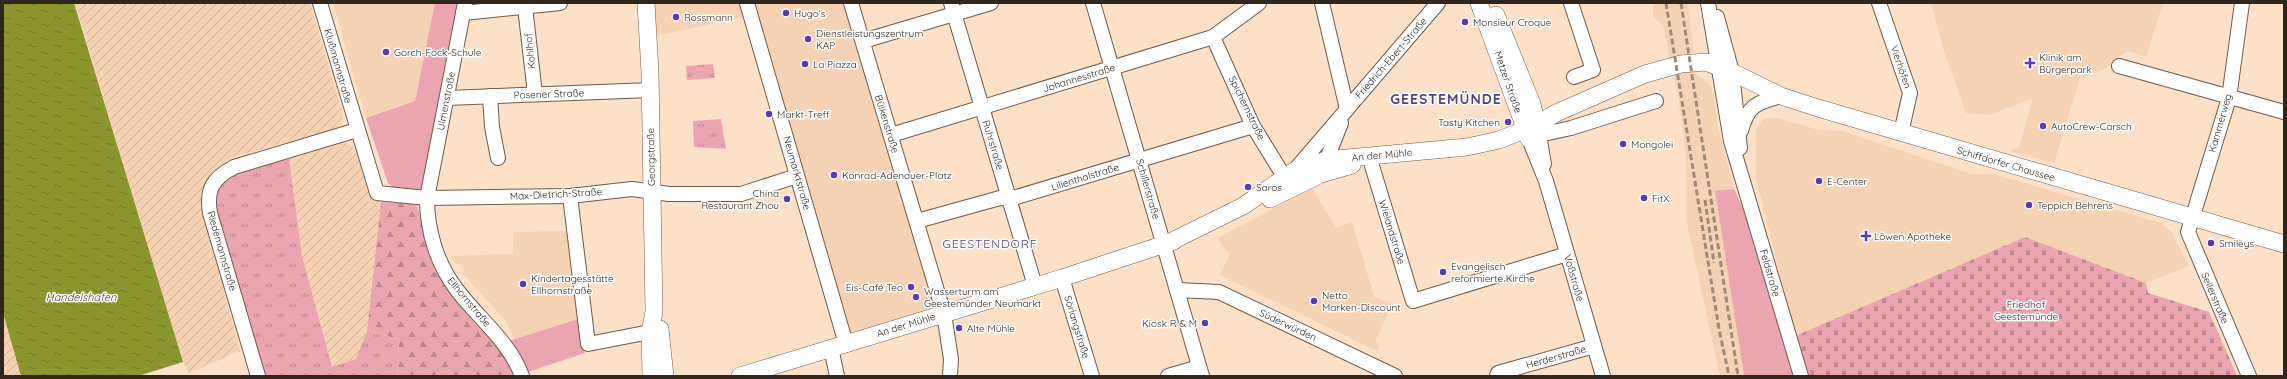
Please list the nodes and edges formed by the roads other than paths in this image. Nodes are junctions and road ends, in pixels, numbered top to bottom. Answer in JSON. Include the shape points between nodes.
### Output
{"nodes":[{"id":1,"x":320,"y":3,"type":"edge"},
{"id":2,"x":560,"y":3,"type":"edge"},
{"id":3,"x":646,"y":3,"type":"edge"},
{"id":4,"x":747,"y":3,"type":"edge"},
{"id":5,"x":851,"y":3,"type":"edge"},
{"id":6,"x":991,"y":3,"type":"edge"},
{"id":7,"x":1093,"y":3,"type":"edge"},
{"id":8,"x":1258,"y":3,"type":"edge"},
{"id":9,"x":1322,"y":3,"type":"edge"},
{"id":10,"x":1438,"y":3,"type":"edge"},
{"id":11,"x":1479,"y":3,"type":"edge"},
{"id":12,"x":1492,"y":3,"type":"edge"},
{"id":13,"x":1571,"y":3,"type":"edge"},
{"id":14,"x":1708,"y":3,"type":"edge"},
{"id":15,"x":1712,"y":3,"type":"edge"},
{"id":16,"x":1879,"y":3,"type":"edge"},
{"id":17,"x":2242,"y":3,"type":"edge"},
{"id":18,"x":525,"y":7,"type":"junction"},
{"id":19,"x":464,"y":8,"type":"edge"},
{"id":20,"x":952,"y":8,"type":"edge"},
{"id":21,"x":1214,"y":37,"type":"junction"},
{"id":22,"x":862,"y":41,"type":"junction"},
{"id":23,"x":2119,"y":66,"type":"dead end"},
{"id":24,"x":1112,"y":68,"type":"junction"},
{"id":25,"x":1724,"y":69,"type":"junction"},
{"id":26,"x":1574,"y":77,"type":"dead end"},
{"id":27,"x":651,"y":90,"type":"junction"},
{"id":28,"x":535,"y":94,"type":"junction"},
{"id":29,"x":490,"y":96,"type":"junction"},
{"id":30,"x":1781,"y":96,"type":"junction"},
{"id":31,"x":447,"y":98,"type":"junction"},
{"id":32,"x":2229,"y":98,"type":"junction"},
{"id":33,"x":1656,"y":101,"type":"dead end"},
{"id":34,"x":982,"y":107,"type":"junction"},
{"id":35,"x":1346,"y":111,"type":"junction"},
{"id":36,"x":2284,"y":112,"type":"edge"},
{"id":37,"x":1253,"y":126,"type":"junction"},
{"id":38,"x":357,"y":130,"type":"junction"},
{"id":39,"x":1532,"y":132,"type":"junction"},
{"id":40,"x":1900,"y":133,"type":"junction"},
{"id":41,"x":891,"y":135,"type":"junction"},
{"id":42,"x":1740,"y":136,"type":"junction"},
{"id":43,"x":498,"y":158,"type":"dead end"},
{"id":44,"x":1370,"y":159,"type":"junction"},
{"id":45,"x":1139,"y":160,"type":"junction"},
{"id":46,"x":1324,"y":167,"type":"junction"},
{"id":47,"x":1741,"y":170,"type":"junction"},
{"id":48,"x":1290,"y":174,"type":"junction"},
{"id":49,"x":797,"y":176,"type":"junction"},
{"id":50,"x":652,"y":193,"type":"junction"},
{"id":51,"x":570,"y":196,"type":"junction"},
{"id":52,"x":427,"y":198,"type":"junction"},
{"id":53,"x":1010,"y":199,"type":"junction"},
{"id":54,"x":2192,"y":218,"type":"junction"},
{"id":55,"x":917,"y":222,"type":"junction"},
{"id":56,"x":2284,"y":244,"type":"edge"},
{"id":57,"x":1164,"y":245,"type":"junction"},
{"id":58,"x":1567,"y":254,"type":"junction"},
{"id":59,"x":1062,"y":278,"type":"junction"},
{"id":60,"x":1035,"y":286,"type":"junction"},
{"id":61,"x":1177,"y":290,"type":"junction"},
{"id":62,"x":654,"y":312,"type":"junction"},
{"id":63,"x":944,"y":314,"type":"junction"},
{"id":64,"x":650,"y":332,"type":"junction"},
{"id":65,"x":839,"y":346,"type":"junction"},
{"id":66,"x":1594,"y":346,"type":"junction"},
{"id":67,"x":1201,"y":372,"type":"edge"},
{"id":68,"x":1377,"y":372,"type":"edge"},
{"id":69,"x":258,"y":376,"type":"edge"},
{"id":70,"x":522,"y":376,"type":"edge"},
{"id":71,"x":651,"y":376,"type":"edge"},
{"id":72,"x":665,"y":376,"type":"edge"},
{"id":73,"x":740,"y":376,"type":"edge"},
{"id":74,"x":837,"y":376,"type":"edge"},
{"id":75,"x":950,"y":376,"type":"edge"},
{"id":76,"x":1092,"y":376,"type":"edge"},
{"id":77,"x":1168,"y":376,"type":"edge"},
{"id":78,"x":1395,"y":376,"type":"edge"},
{"id":79,"x":1497,"y":376,"type":"edge"},
{"id":80,"x":1602,"y":376,"type":"edge"},
{"id":81,"x":1801,"y":376,"type":"edge"},
{"id":82,"x":2249,"y":376,"type":"edge"}],
"edges":[{"from":1,"to":38,"type":"street","name":"Klußmannstraße"},
{"from":2,"to":18,"type":"street"},
{"from":3,"to":27,"type":"main road","name":"Georgstraße"},
{"from":4,"to":49,"type":"street","name":"Neumarktstraße"},
{"from":5,"to":22,"type":"street","name":"Bülkenstraße"},
{"from":6,"to":20,"type":"street"},
{"from":7,"to":24,"type":"street","name":"Schillerstraße"},
{"from":8,"to":21,"type":"street","name":"Johannesstraße"},
{"from":9,"to":35,"type":"street"},
{"from":10,"to":35,"type":"street","name":"Friedrich-Ebert-Straße"},
{"from":11,"to":39,"type":"main road","name":"Metzer Straße"},
{"from":12,"to":39,"type":"main road","name":"Metzer Straße","via":[[1532,104]]},
{"from":13,"to":26,"type":"street","via":[[1593,70]]},
{"from":14,"to":25,"type":"street"},
{"from":15,"to":25,"type":"street"},
{"from":16,"to":40,"type":"street","name":"Vierhöfen","via":[[1910,93]]},
{"from":17,"to":32,"type":"street","name":"Kammerweg"},
{"from":18,"to":19,"type":"street"},
{"from":18,"to":28,"type":"street","name":"Kohlhof"},
{"from":19,"to":31,"type":"street","name":"Ulmenstraße"},
{"from":20,"to":22,"type":"street"},
{"from":20,"to":34,"type":"street","name":"Ruhrstraße"},
{"from":21,"to":24,"type":"street","name":"Johannesstraße"},
{"from":21,"to":37,"type":"street","name":"Spichernstraße"},
{"from":22,"to":41,"type":"street","name":"Bülkenstraße"},
{"from":23,"to":32,"type":"street"},
{"from":24,"to":34,"type":"street","name":"Johannesstraße"},
{"from":24,"to":45,"type":"street","name":"Schillerstraße"},
{"from":25,"to":30,"type":"main road","name":"Schiffdorfer Chaussee"},
{"from":25,"to":39,"type":"main road","name":"An der Mühle","via":[[1706,62],[1681,64],[1651,71]]},
{"from":25,"to":42,"type":"street","name":"Feldstraße"},
{"from":25,"to":47,"type":"street","name":"Feldstraße","via":[[1731,141]]},
{"from":27,"to":28,"type":"street","name":"Posener Straße"},
{"from":27,"to":50,"type":"main road","name":"Georgstraße"},
{"from":28,"to":29,"type":"street","name":"Posener Straße"},
{"from":29,"to":31,"type":"street","name":"Posener Straße"},
{"from":29,"to":43,"type":"street","via":[[492,128]]},
{"from":30,"to":40,"type":"main road","name":"Schiffdorfer Chaussee"},
{"from":30,"to":42,"type":"street","name":"Feldstraße","via":[[1753,106],[1746,115]]},
{"from":31,"to":52,"type":"street","name":"Ulmenstraße"},
{"from":32,"to":36,"type":"street"},
{"from":32,"to":54,"type":"street","name":"Kammerweg"},
{"from":33,"to":39,"type":"street","name":"An der Mühle","via":[[1571,128]]},
{"from":34,"to":41,"type":"street","name":"Johannesstraße"},
{"from":34,"to":53,"type":"street","name":"Ruhrstraße"},
{"from":35,"to":46,"type":"street","name":"Friedrich-Ebert-Straße"},
{"from":35,"to":48,"type":"street","name":"Friedrich-Ebert-Straße"},
{"from":37,"to":45,"type":"street","name":"Lilienthalstraße"},
{"from":37,"to":48,"type":"street","name":"Spichernstraße"},
{"from":38,"to":52,"type":"street","name":"Max-Dietrich-Straße","via":[[378,193]]},
{"from":38,"to":69,"type":"street","name":"Riedemannstraße","via":[[234,167],[220,176],[210,189],[210,213]]},
{"from":39,"to":44,"type":"main road","name":"An der Mühle","via":[[1466,147]]},
{"from":39,"to":58,"type":"street","name":"Voßstraße"},
{"from":40,"to":54,"type":"main road","name":"Schiffdorfer Chaussee"},
{"from":41,"to":55,"type":"street","name":"Bülkenstraße"},
{"from":42,"to":47,"type":"street","name":"Feldstraße"},
{"from":44,"to":46,"type":"main road","name":"An der Mühle"},
{"from":44,"to":58,"type":"street","name":"Wielandstraße","via":[[1413,301]]},
{"from":45,"to":53,"type":"street","name":"Lilienthalstraße"},
{"from":45,"to":57,"type":"street","name":"Schillerstraße"},
{"from":46,"to":48,"type":"main road","name":"An der Mühle"},
{"from":46,"to":57,"type":"main road","name":"An der Mühle","via":[[1252,209]]},
{"from":47,"to":81,"type":"street","name":"Feldstraße"},
{"from":48,"to":57,"type":"main road","name":"An der Mühle","via":[[1243,206]]},
{"from":49,"to":50,"type":"street","name":"Max-Dietrich-Straße","via":[[741,194]]},
{"from":49,"to":65,"type":"street","name":"Neumarktstraße"},
{"from":50,"to":51,"type":"street","name":"Max-Dietrich-Straße","via":[[632,189]]},
{"from":50,"to":62,"type":"main road","name":"Georgstraße"},
{"from":51,"to":52,"type":"street","name":"Max-Dietrich-Straße"},
{"from":51,"to":64,"type":"street","via":[[588,344]]},
{"from":52,"to":70,"type":"street","name":"Ellhornstraße","via":[[437,256],[445,272],[457,290],[504,343]]},
{"from":53,"to":55,"type":"street","name":"Lilienthalstraße","via":[[1000,198]]},
{"from":53,"to":60,"type":"street","name":"Ruhrstraße"},
{"from":54,"to":56,"type":"main road","name":"Schiffdorfer Chaussee"},
{"from":54,"to":82,"type":"street","name":"Seilerstraße","via":[[2188,232],[2194,249]]},
{"from":55,"to":63,"type":"street","name":"Bülkenstraße"},
{"from":57,"to":59,"type":"main road","name":"An der Mühle"},
{"from":57,"to":61,"type":"street","name":"Schillerstraße"},
{"from":58,"to":66,"type":"street","name":"Voßstraße"},
{"from":59,"to":60,"type":"main road","name":"An der Mühle"},
{"from":59,"to":76,"type":"street","name":"Sörlangstraße"},
{"from":60,"to":63,"type":"main road","name":"An der Mühle"},
{"from":61,"to":67,"type":"street","name":"Schillerstraße"},
{"from":61,"to":68,"type":"street","name":"Süderwürden","via":[[1219,292]]},
{"from":62,"to":64,"type":"main road","name":"Georgstraße"},
{"from":62,"to":72,"type":"main road","name":"Georgstraße","via":[[660,332]]},
{"from":63,"to":65,"type":"main road","name":"An der Mühle"},
{"from":63,"to":75,"type":"street","name":"Bülkenstraße","via":[[950,348]]},
{"from":64,"to":71,"type":"main road","name":"Georgstraße"},
{"from":65,"to":73,"type":"main road","name":"An der Mühle"},
{"from":65,"to":74,"type":"street","name":"Neumarktstraße"},
{"from":66,"to":79,"type":"street","name":"Herderstraße"},
{"from":66,"to":80,"type":"street","name":"Voßstraße"},
{"from":67,"to":77,"type":"street"},
{"from":68,"to":78,"type":"street","name":"Süderwürden"}]}
